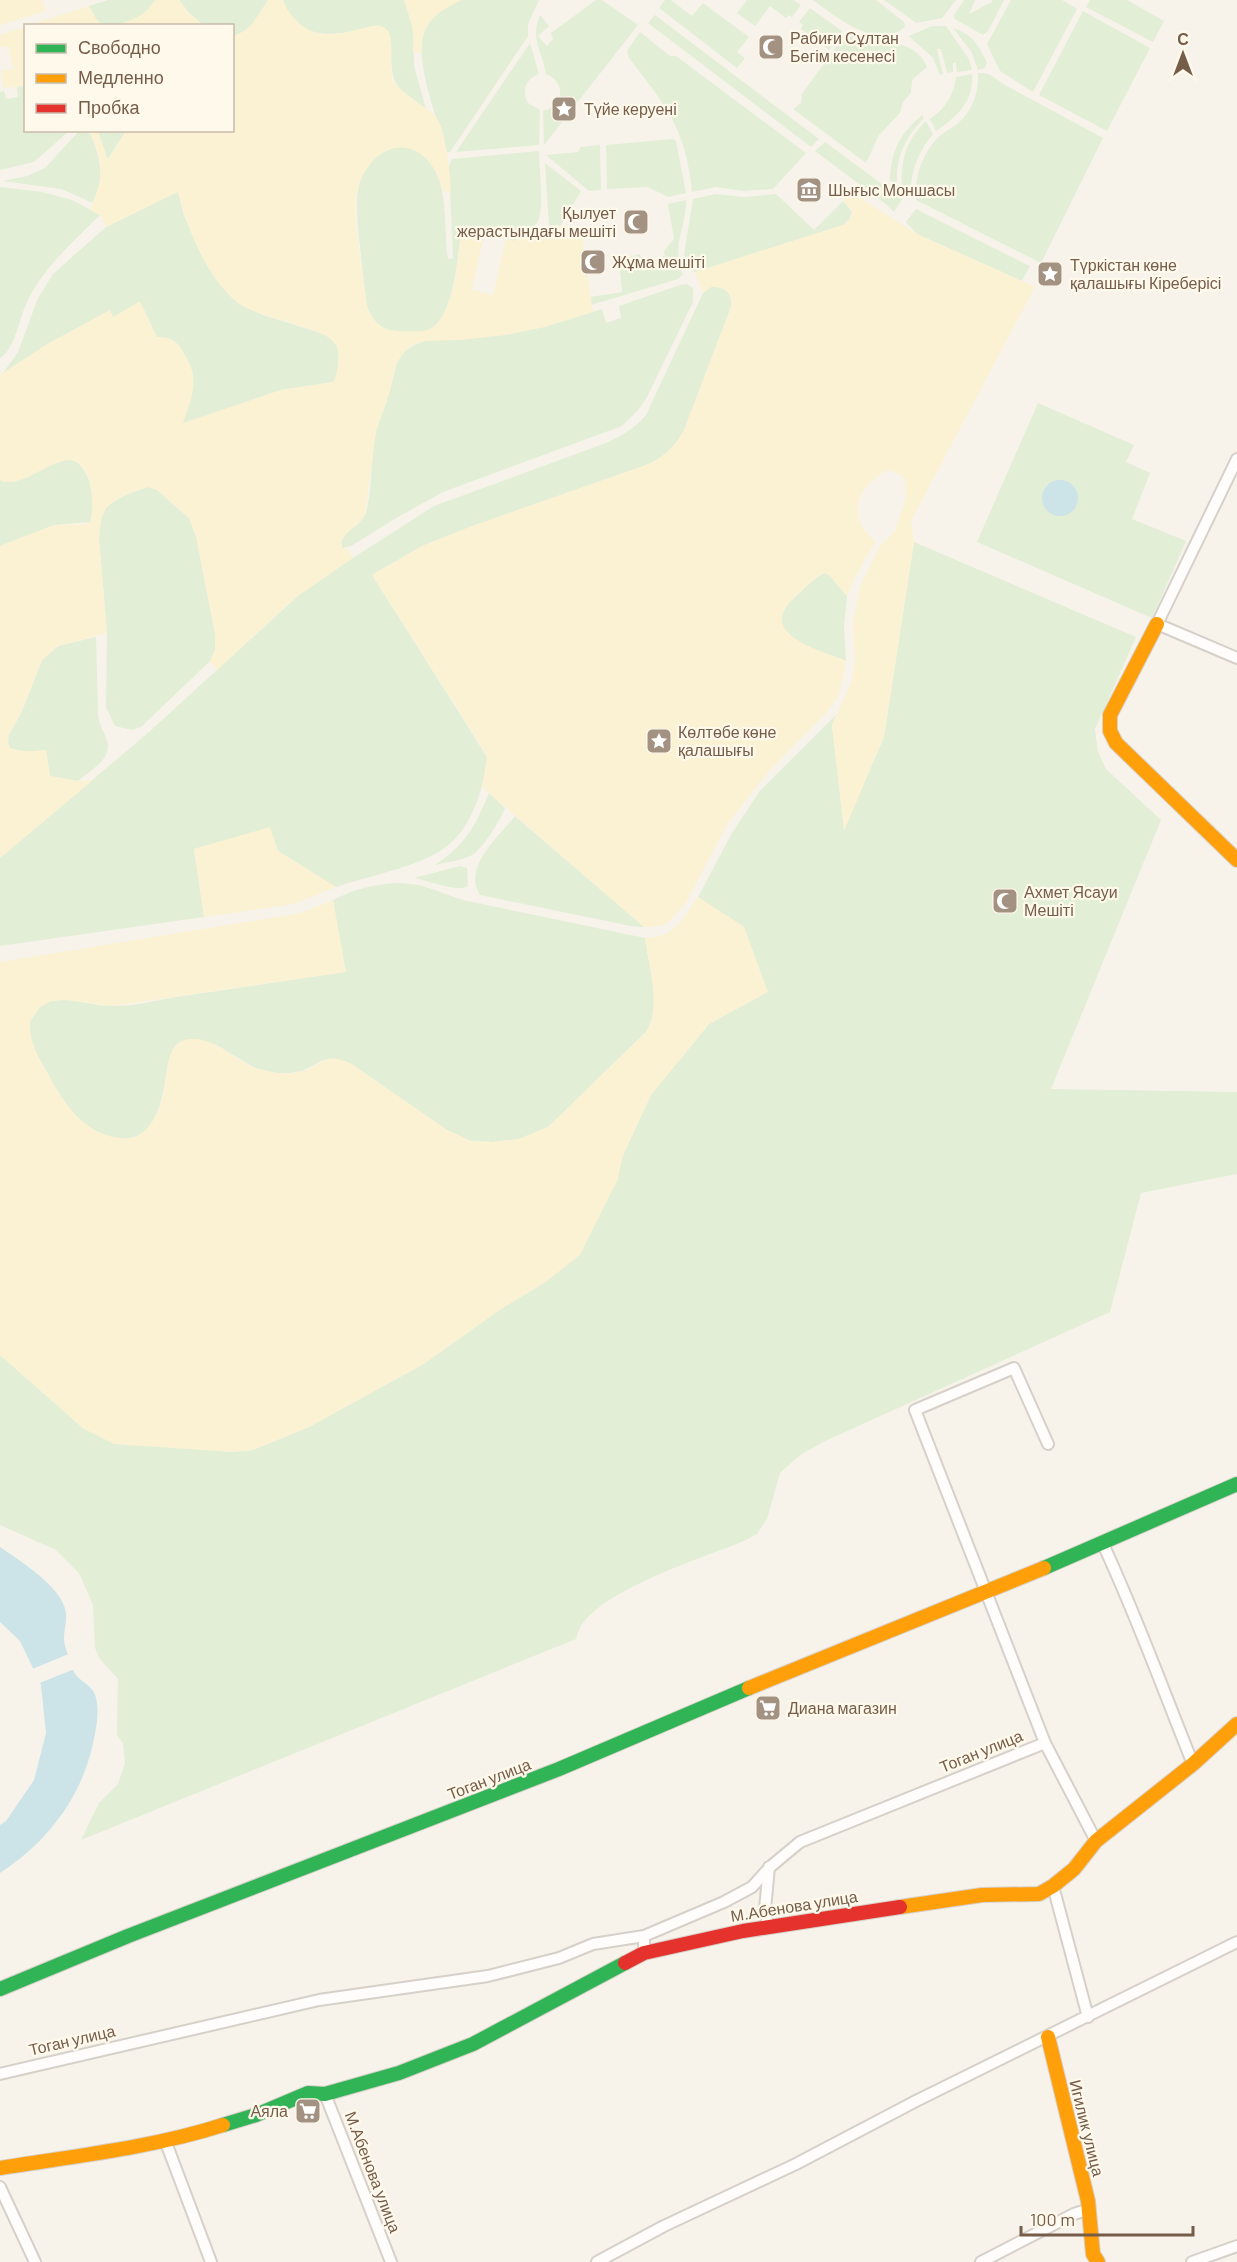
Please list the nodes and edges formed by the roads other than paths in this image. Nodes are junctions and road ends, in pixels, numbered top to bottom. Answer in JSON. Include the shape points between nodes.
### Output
{"nodes":[{"id":1,"x":1237,"y":459,"type":"edge"},
{"id":2,"x":1157,"y":624,"type":"junction"},
{"id":3,"x":1237,"y":658,"type":"edge"},
{"id":4,"x":1237,"y":860,"type":"edge"},
{"id":5,"x":1048,"y":1444,"type":"dead end"},
{"id":6,"x":1237,"y":1484,"type":"edge"},
{"id":7,"x":1102,"y":1542,"type":"junction"},
{"id":8,"x":986,"y":1590,"type":"junction"},
{"id":9,"x":1237,"y":1724,"type":"edge"},
{"id":10,"x":1045,"y":1743,"type":"junction"},
{"id":11,"x":1193,"y":1764,"type":"junction"},
{"id":12,"x":1096,"y":1841,"type":"junction"},
{"id":13,"x":770,"y":1867,"type":"junction"},
{"id":14,"x":1053,"y":1886,"type":"junction"},
{"id":15,"x":768,"y":1926,"type":"junction"},
{"id":16,"x":644,"y":1936,"type":"junction"},
{"id":17,"x":1237,"y":1942,"type":"edge"},
{"id":18,"x":644,"y":1953,"type":"junction"},
{"id":19,"x":0,"y":1989,"type":"edge"},
{"id":20,"x":1088,"y":2016,"type":"junction"},
{"id":21,"x":1048,"y":2037,"type":"junction"},
{"id":22,"x":0,"y":2074,"type":"edge"},
{"id":23,"x":325,"y":2094,"type":"junction"},
{"id":24,"x":165,"y":2140,"type":"junction"},
{"id":25,"x":0,"y":2168,"type":"edge"},
{"id":26,"x":0,"y":2187,"type":"edge"},
{"id":27,"x":1089,"y":2209,"type":"junction"},
{"id":28,"x":1237,"y":2246,"type":"edge"},
{"id":29,"x":35,"y":2262,"type":"edge"},
{"id":30,"x":211,"y":2262,"type":"edge"},
{"id":31,"x":391,"y":2262,"type":"edge"},
{"id":32,"x":597,"y":2262,"type":"edge"},
{"id":33,"x":981,"y":2262,"type":"edge"},
{"id":34,"x":1098,"y":2262,"type":"edge"},
{"id":35,"x":1192,"y":2262,"type":"edge"}],
"edges":[{"from":1,"to":2,"type":"street"},
{"from":2,"to":3,"type":"street"},
{"from":2,"to":4,"type":"street","via":[[1110,715],[1110,731],[1116,743]]},
{"from":5,"to":8,"type":"street","via":[[1014,1368],[915,1410]]},
{"from":6,"to":7,"type":"street","name":"Тоган улица"},
{"from":7,"to":8,"type":"street","name":"Тоган улица"},
{"from":7,"to":11,"type":"street","via":[[1126,1592]]},
{"from":8,"to":10,"type":"street","name":"Тоган улица"},
{"from":8,"to":19,"type":"street","name":"Тоган улица","via":[[559,1769]]},
{"from":9,"to":11,"type":"street","name":"М.Абенова улица"},
{"from":10,"to":12,"type":"street","name":"Тоган улица"},
{"from":10,"to":13,"type":"street","name":"Тоган улица","via":[[800,1842]]},
{"from":11,"to":12,"type":"street","name":"М.Абенова улица"},
{"from":12,"to":14,"type":"street","name":"М.Абенова улица","via":[[1074,1869]]},
{"from":13,"to":15,"type":"street","via":[[765,1909]]},
{"from":13,"to":16,"type":"street","name":"Тоган улица","via":[[752,1887]]},
{"from":14,"to":15,"type":"street","name":"М.Абенова улица","via":[[1039,1894],[982,1895]]},
{"from":14,"to":20,"type":"street"},
{"from":15,"to":18,"type":"street","name":"М.Абенова улица"},
{"from":16,"to":18,"type":"street"},
{"from":16,"to":22,"type":"street","name":"Тоган улица","via":[[593,1944],[559,1958],[488,1976],[319,2000]]},
{"from":17,"to":20,"type":"street"},
{"from":18,"to":23,"type":"street","name":"М.Абенова улица","via":[[472,2044],[399,2073]]},
{"from":20,"to":21,"type":"street"},
{"from":21,"to":27,"type":"street","name":"Игилик улица"},
{"from":21,"to":32,"type":"street"},
{"from":23,"to":24,"type":"street","name":"М.Абенова улица","via":[[308,2093],[256,2115]]},
{"from":23,"to":31,"type":"street","name":"М.Абенова улица"},
{"from":24,"to":25,"type":"street","name":"М.Абенова улица"},
{"from":24,"to":30,"type":"street"},
{"from":26,"to":29,"type":"street"},
{"from":27,"to":33,"type":"street"},
{"from":27,"to":34,"type":"street","name":"Игилик улица","via":[[1093,2254]]},
{"from":28,"to":35,"type":"street"}]}
